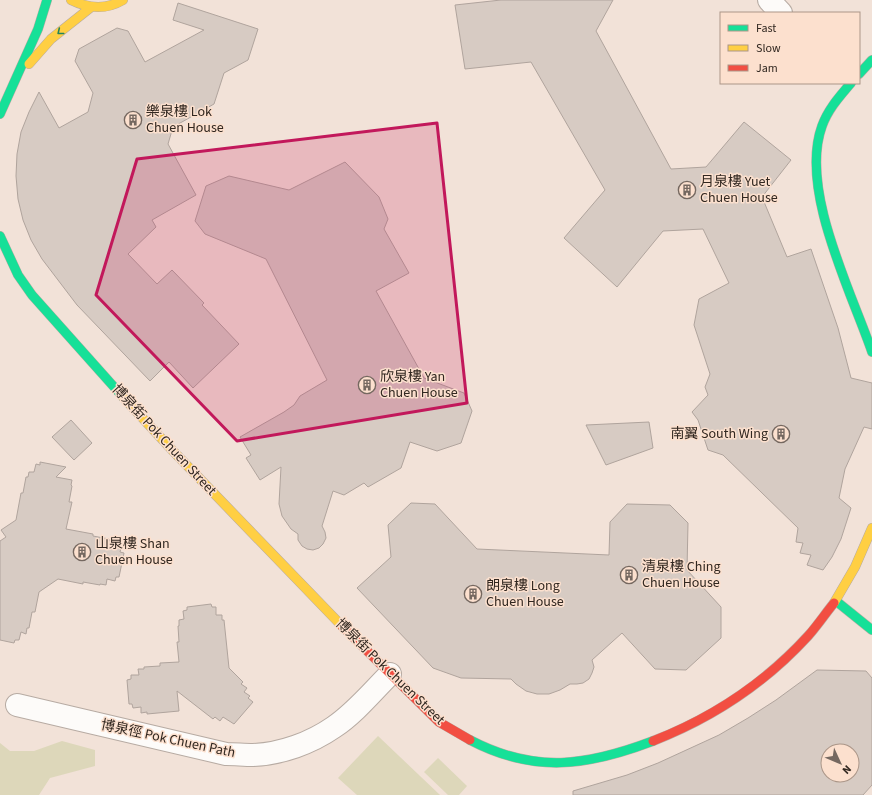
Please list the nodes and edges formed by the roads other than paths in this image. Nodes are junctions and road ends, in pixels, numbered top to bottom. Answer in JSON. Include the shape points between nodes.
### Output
{"nodes":[{"id":1,"x":47,"y":0,"type":"edge"},
{"id":2,"x":71,"y":0,"type":"edge"},
{"id":3,"x":123,"y":0,"type":"edge"},
{"id":4,"x":768,"y":0,"type":"edge"},
{"id":5,"x":90,"y":8,"type":"junction"},
{"id":6,"x":780,"y":12,"type":"edge"},
{"id":7,"x":872,"y":60,"type":"edge"},
{"id":8,"x":860,"y":73,"type":"edge"},
{"id":9,"x":15,"y":80,"type":"junction"},
{"id":10,"x":850,"y":84,"type":"edge"},
{"id":11,"x":0,"y":114,"type":"edge"},
{"id":12,"x":0,"y":236,"type":"edge"},
{"id":13,"x":872,"y":352,"type":"edge"},
{"id":14,"x":872,"y":528,"type":"edge"},
{"id":15,"x":836,"y":601,"type":"junction"},
{"id":16,"x":872,"y":630,"type":"edge"},
{"id":17,"x":390,"y":674,"type":"junction"},
{"id":18,"x":17,"y":705,"type":"dead end"}],
"edges":[{"from":1,"to":9,"type":"street","via":[[38,29]]},
{"from":2,"to":5,"type":"street"},
{"from":3,"to":5,"type":"street","via":[[110,6]]},
{"from":4,"to":6,"type":"street"},
{"from":5,"to":9,"type":"street","one_way":true,"via":[[51,39]]},
{"from":7,"to":8,"type":"street"},
{"from":9,"to":11,"type":"street"},
{"from":10,"to":13,"type":"street","via":[[828,112],[822,125],[818,138],[817,173],[827,233]]},
{"from":12,"to":17,"type":"street","name":"博泉街 Pok Chuen Street","via":[[18,275],[79,349],[305,589]]},
{"from":14,"to":15,"type":"street","name":"博泉街 Pok Chuen Street","via":[[862,553]]},
{"from":15,"to":16,"type":"street"},
{"from":15,"to":17,"type":"street","name":"博泉街 Pok Chuen Street","via":[[807,638],[761,681],[738,698],[695,723],[654,741],[580,761],[543,763],[505,755],[478,745],[440,722]]},
{"from":17,"to":18,"type":"street","name":"博泉徑 Pok Chuen Path","via":[[335,727],[303,743],[254,755],[226,754]]}]}
